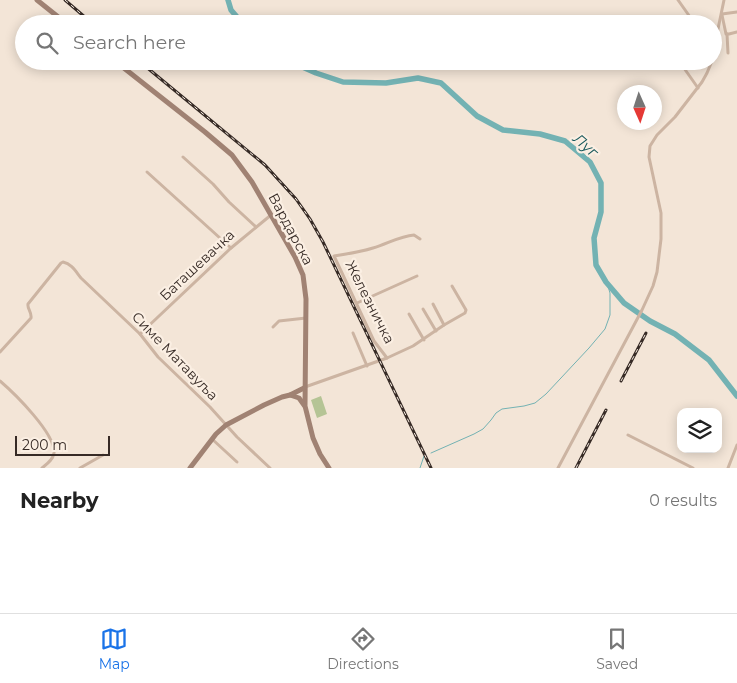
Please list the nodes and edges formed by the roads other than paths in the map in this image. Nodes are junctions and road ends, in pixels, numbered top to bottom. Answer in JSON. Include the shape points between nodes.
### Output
{"nodes":[{"id":1,"x":37,"y":0,"type":"edge"},
{"id":2,"x":678,"y":0,"type":"edge"},
{"id":3,"x":724,"y":0,"type":"edge"},
{"id":4,"x":737,"y":12,"type":"edge"},
{"id":5,"x":722,"y":14,"type":"junction"},
{"id":6,"x":56,"y":15,"type":"edge"},
{"id":7,"x":689,"y":15,"type":"edge"},
{"id":8,"x":737,"y":32,"type":"edge"},
{"id":9,"x":727,"y":34,"type":"junction"},
{"id":10,"x":728,"y":53,"type":"dead end"},
{"id":11,"x":126,"y":70,"type":"edge"},
{"id":12,"x":685,"y":70,"type":"edge"},
{"id":13,"x":708,"y":70,"type":"edge"},
{"id":14,"x":698,"y":88,"type":"junction"},
{"id":15,"x":183,"y":157,"type":"dead end"},
{"id":16,"x":147,"y":172,"type":"dead end"},
{"id":17,"x":271,"y":215,"type":"junction"},
{"id":18,"x":256,"y":227,"type":"junction"},
{"id":19,"x":420,"y":239,"type":"dead end"},
{"id":20,"x":230,"y":248,"type":"junction"},
{"id":21,"x":417,"y":276,"type":"dead end"},
{"id":22,"x":452,"y":286,"type":"dead end"},
{"id":23,"x":357,"y":303,"type":"junction"},
{"id":24,"x":433,"y":304,"type":"dead end"},
{"id":25,"x":423,"y":309,"type":"dead end"},
{"id":26,"x":409,"y":314,"type":"dead end"},
{"id":27,"x":306,"y":318,"type":"junction"},
{"id":28,"x":444,"y":325,"type":"junction"},
{"id":29,"x":273,"y":327,"type":"dead end"},
{"id":30,"x":436,"y":331,"type":"junction"},
{"id":31,"x":353,"y":333,"type":"dead end"},
{"id":32,"x":140,"y":334,"type":"junction"},
{"id":33,"x":424,"y":340,"type":"junction"},
{"id":34,"x":0,"y":352,"type":"edge"},
{"id":35,"x":387,"y":358,"type":"junction"},
{"id":36,"x":367,"y":366,"type":"junction"},
{"id":37,"x":0,"y":381,"type":"edge"},
{"id":38,"x":304,"y":388,"type":"junction"},
{"id":39,"x":290,"y":395,"type":"junction"},
{"id":40,"x":305,"y":406,"type":"junction"},
{"id":41,"x":226,"y":425,"type":"junction"},
{"id":42,"x":628,"y":436,"type":"dead end"},
{"id":43,"x":212,"y":438,"type":"junction"},
{"id":44,"x":737,"y":445,"type":"edge"},
{"id":45,"x":103,"y":455,"type":"dead end"},
{"id":46,"x":237,"y":462,"type":"dead end"},
{"id":47,"x":42,"y":468,"type":"edge"},
{"id":48,"x":80,"y":468,"type":"edge"},
{"id":49,"x":190,"y":468,"type":"edge"},
{"id":50,"x":270,"y":468,"type":"edge"},
{"id":51,"x":329,"y":468,"type":"edge"},
{"id":52,"x":558,"y":468,"type":"edge"},
{"id":53,"x":693,"y":468,"type":"edge"},
{"id":54,"x":728,"y":468,"type":"edge"}],
"edges":[{"from":1,"to":6,"type":"main road"},
{"from":2,"to":7,"type":"street"},
{"from":3,"to":5,"type":"street"},
{"from":4,"to":5,"type":"street"},
{"from":5,"to":9,"type":"street"},
{"from":8,"to":9,"type":"street"},
{"from":9,"to":10,"type":"street"},
{"from":11,"to":17,"type":"main road","name":"Вардарска","via":[[220,144],[246,173]]},
{"from":12,"to":14,"type":"street"},
{"from":13,"to":14,"type":"street"},
{"from":14,"to":52,"type":"street","via":[[676,117],[656,136],[649,152],[661,213],[655,279],[637,320]]},
{"from":15,"to":18,"type":"street"},
{"from":16,"to":20,"type":"street"},
{"from":17,"to":18,"type":"street","name":"Баташевачка"},
{"from":17,"to":27,"type":"main road","name":"Вардарска","via":[[302,273]]},
{"from":18,"to":20,"type":"street","name":"Баташевачка"},
{"from":19,"to":23,"type":"street","name":"Железничка","via":[[414,235],[402,236],[371,249],[334,256]]},
{"from":20,"to":32,"type":"street","name":"Баташевачка"},
{"from":21,"to":23,"type":"street"},
{"from":22,"to":28,"type":"street","via":[[466,311]]},
{"from":23,"to":35,"type":"street","name":"Железничка","via":[[374,341]]},
{"from":24,"to":28,"type":"street"},
{"from":25,"to":30,"type":"street"},
{"from":26,"to":33,"type":"street"},
{"from":27,"to":29,"type":"street","via":[[279,321]]},
{"from":27,"to":38,"type":"main road","name":"Вардарска"},
{"from":28,"to":30,"type":"street"},
{"from":30,"to":33,"type":"street"},
{"from":31,"to":36,"type":"street"},
{"from":32,"to":34,"type":"street","name":"Симе Матавуља","via":[[73,268],[62,262],[28,304],[31,318]]},
{"from":32,"to":41,"type":"street","name":"Симе Матавуља","via":[[158,357]]},
{"from":33,"to":35,"type":"street"},
{"from":35,"to":36,"type":"street"},
{"from":36,"to":38,"type":"street"},
{"from":37,"to":47,"type":"street","via":[[35,417],[50,438],[53,457]]},
{"from":38,"to":39,"type":"main road"},
{"from":38,"to":40,"type":"main road","name":"Вардарска"},
{"from":39,"to":40,"type":"main road"},
{"from":39,"to":41,"type":"main road"},
{"from":40,"to":51,"type":"main road","name":"Вардарска","via":[[313,438]]},
{"from":41,"to":43,"type":"main road"},
{"from":41,"to":50,"type":"street","name":"Симе Матавуља"},
{"from":42,"to":53,"type":"street"},
{"from":43,"to":46,"type":"street"},
{"from":43,"to":49,"type":"main road"},
{"from":44,"to":54,"type":"street"},
{"from":45,"to":48,"type":"street"}]}
